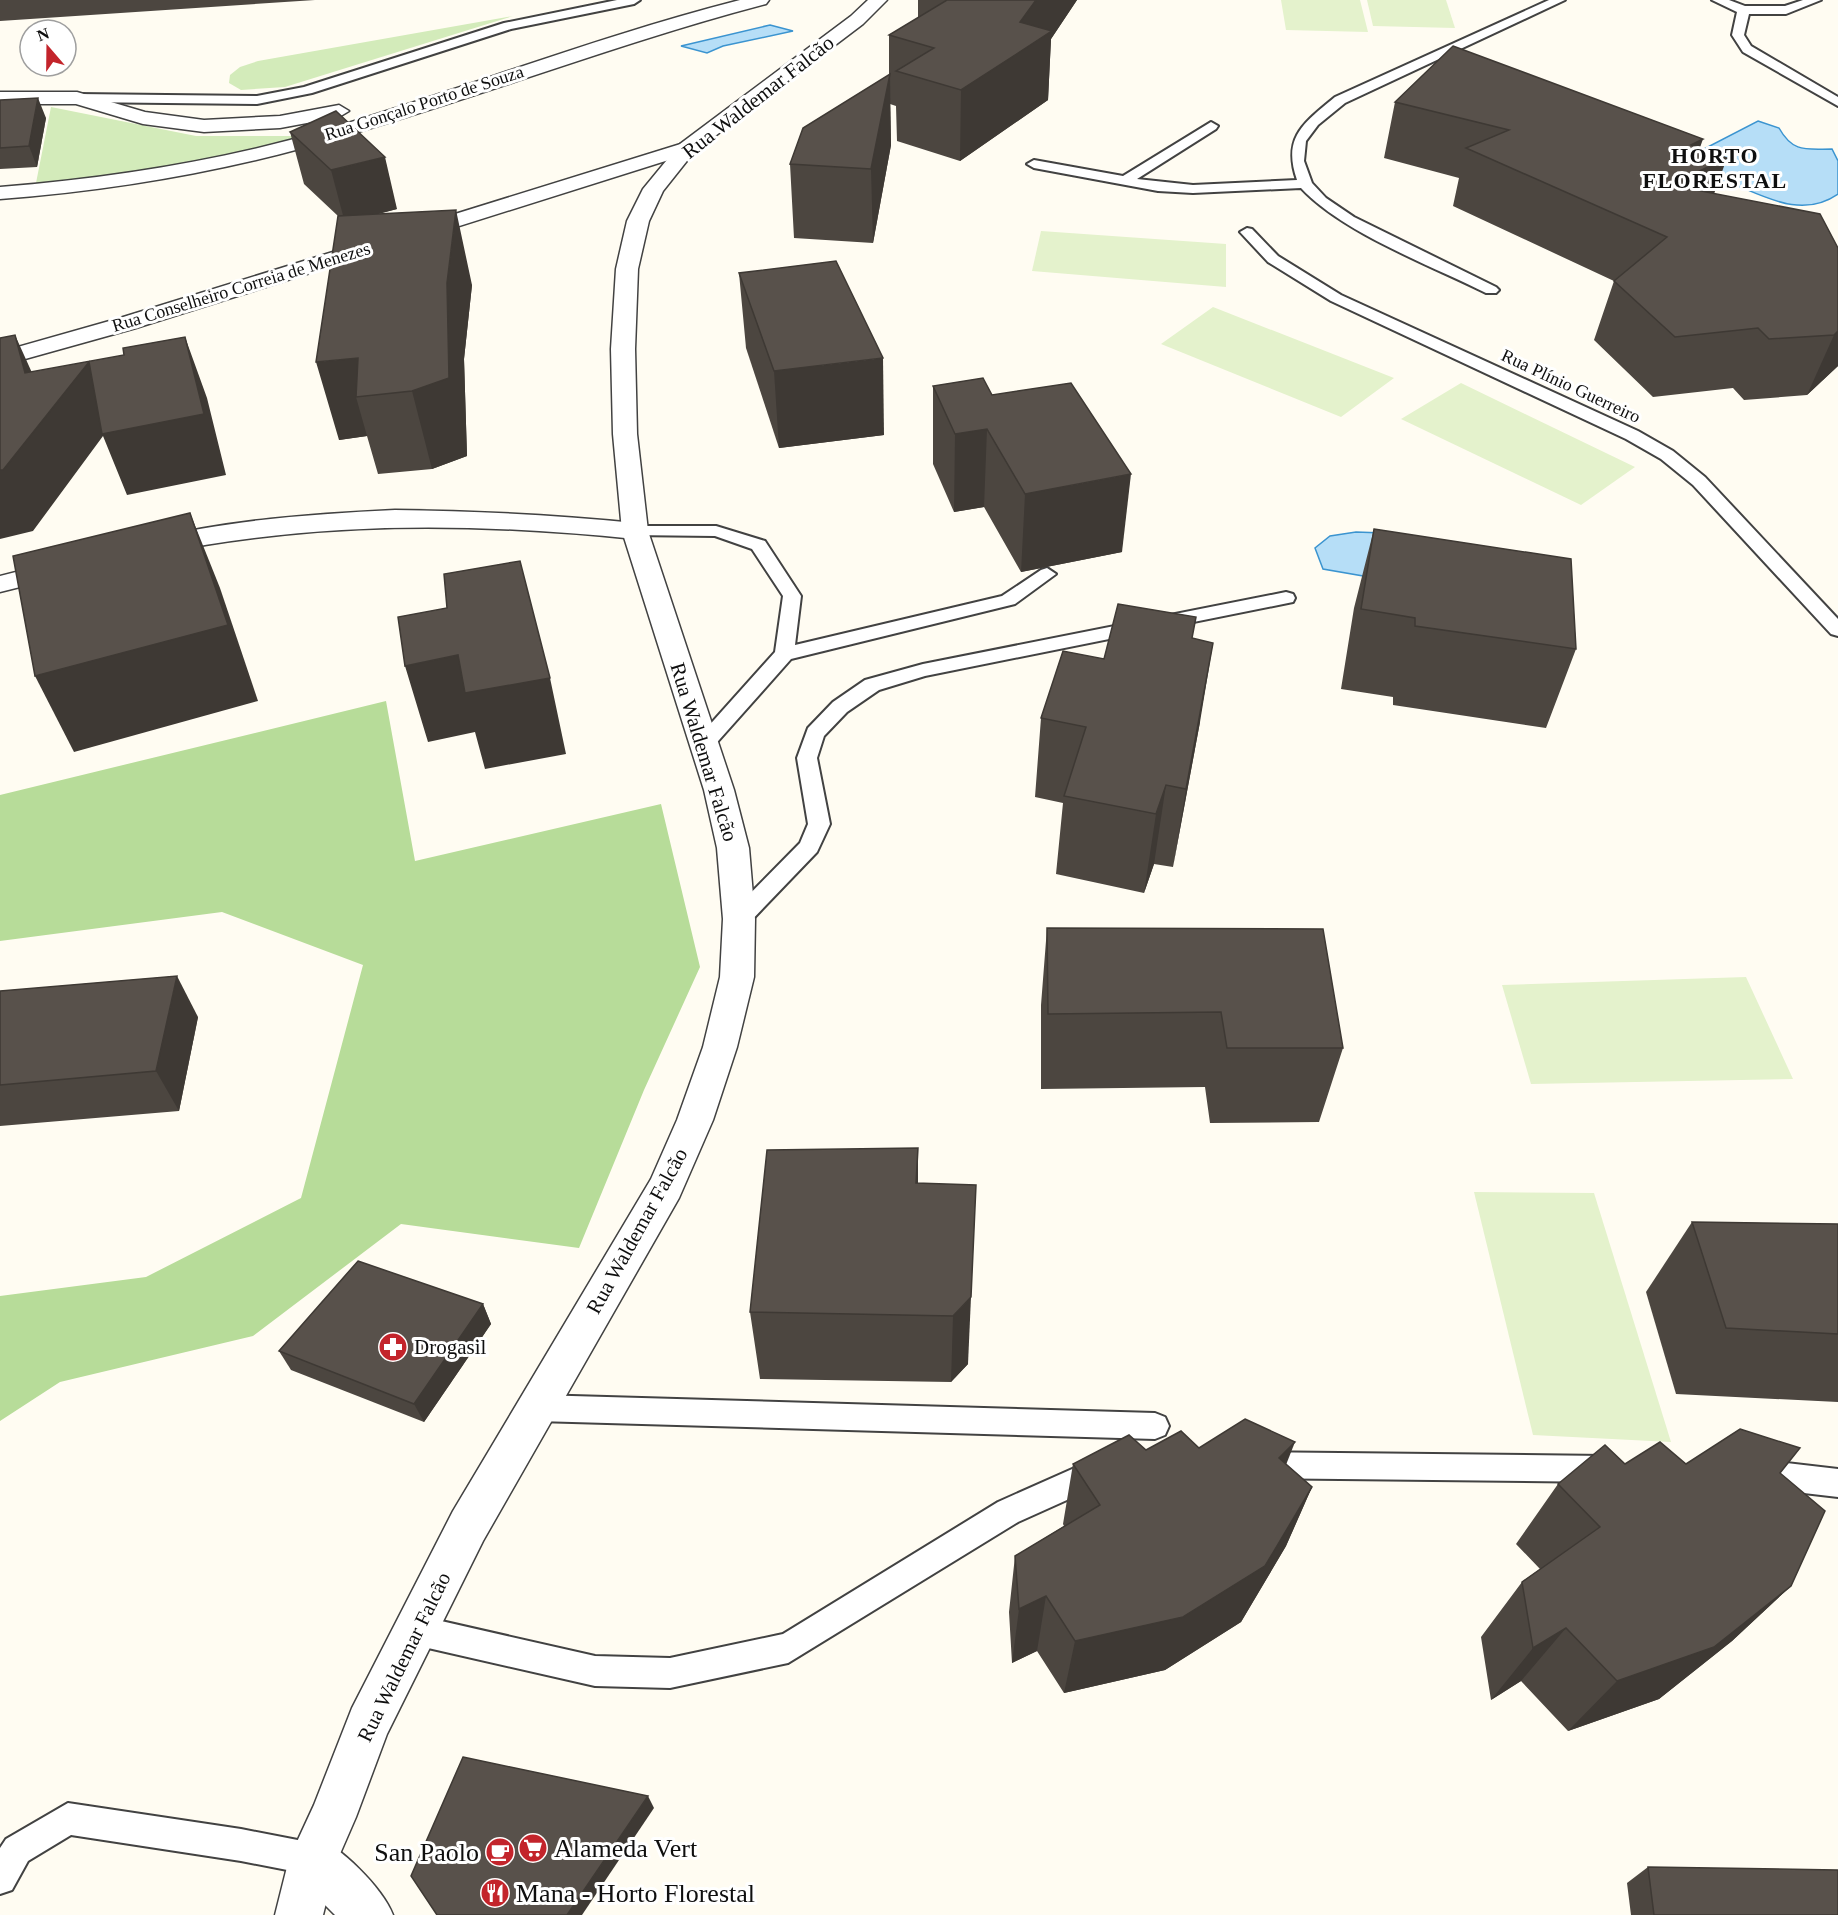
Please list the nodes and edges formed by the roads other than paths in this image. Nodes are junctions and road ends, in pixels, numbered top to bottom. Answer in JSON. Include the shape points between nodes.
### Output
{"nodes":[{"id":1,"x":760,"y":0,"type":"edge"},
{"id":2,"x":771,"y":0,"type":"edge"},
{"id":3,"x":1559,"y":0,"type":"edge"},
{"id":4,"x":1718,"y":0,"type":"edge"},
{"id":5,"x":1815,"y":0,"type":"edge"},
{"id":6,"x":867,"y":2,"type":"edge"},
{"id":7,"x":642,"y":4,"type":"edge"},
{"id":8,"x":736,"y":6,"type":"junction"},
{"id":9,"x":1744,"y":10,"type":"junction"},
{"id":10,"x":593,"y":27,"type":"dead end"},
{"id":11,"x":0,"y":98,"type":"edge"},
{"id":12,"x":77,"y":98,"type":"junction"},
{"id":13,"x":377,"y":100,"type":"dead end"},
{"id":14,"x":1838,"y":102,"type":"edge"},
{"id":15,"x":1211,"y":126,"type":"dead end"},
{"id":16,"x":687,"y":148,"type":"junction"},
{"id":17,"x":1034,"y":164,"type":"dead end"},
{"id":18,"x":1123,"y":182,"type":"junction"},
{"id":19,"x":1305,"y":184,"type":"junction"},
{"id":20,"x":0,"y":193,"type":"edge"},
{"id":21,"x":1247,"y":232,"type":"dead end"},
{"id":22,"x":1491,"y":290,"type":"dead end"},
{"id":23,"x":0,"y":359,"type":"edge"},
{"id":24,"x":635,"y":531,"type":"junction"},
{"id":25,"x":135,"y":551,"type":"edge"},
{"id":26,"x":78,"y":565,"type":"edge"},
{"id":27,"x":1047,"y":574,"type":"edge"},
{"id":28,"x":0,"y":584,"type":"edge"},
{"id":29,"x":1286,"y":598,"type":"dead end"},
{"id":30,"x":1838,"y":630,"type":"edge"},
{"id":31,"x":784,"y":654,"type":"junction"},
{"id":32,"x":704,"y":744,"type":"junction"},
{"id":33,"x":739,"y":919,"type":"junction"},
{"id":34,"x":537,"y":1408,"type":"junction"},
{"id":35,"x":1155,"y":1426,"type":"dead end"},
{"id":36,"x":1232,"y":1464,"type":"edge"},
{"id":37,"x":1126,"y":1468,"type":"edge"},
{"id":38,"x":1628,"y":1469,"type":"edge"},
{"id":39,"x":1722,"y":1470,"type":"edge"},
{"id":40,"x":1838,"y":1483,"type":"edge"},
{"id":41,"x":414,"y":1630,"type":"junction"},
{"id":42,"x":312,"y":1859,"type":"junction"},
{"id":43,"x":0,"y":1878,"type":"edge"},
{"id":44,"x":299,"y":1915,"type":"edge"},
{"id":45,"x":369,"y":1915,"type":"edge"}],
"edges":[{"from":1,"to":8,"type":"street","name":"Rua Gonçalo Porto de Souza"},
{"from":2,"to":8,"type":"street","name":"Rua Gonçalo Porto de Souza"},
{"from":3,"to":19,"type":"lane","via":[[1340,100],[1313,122],[1299,141],[1297,162]]},
{"from":4,"to":9,"type":"lane"},
{"from":5,"to":9,"type":"lane","via":[[1786,10]]},
{"from":6,"to":16,"type":"street","name":"Rua Waldemar Falcão"},
{"from":7,"to":10,"type":"street"},
{"from":7,"to":12,"type":"lane","via":[[508,26],[274,98]]},
{"from":8,"to":20,"type":"street","name":"Rua Gonçalo Porto de Souza","via":[[631,35],[297,144],[140,176]]},
{"from":9,"to":14,"type":"lane","via":[[1736,30],[1737,39],[1747,49]]},
{"from":11,"to":12,"type":"street"},
{"from":12,"to":13,"type":"street","via":[[143,118],[204,126],[323,116]]},
{"from":15,"to":18,"type":"lane"},
{"from":16,"to":23,"type":"street","name":"Rua Conselheiro Correia de Menezes"},
{"from":16,"to":24,"type":"street","name":"Rua Waldemar Falcão","via":[[653,189],[638,221],[627,269],[623,349],[625,434]]},
{"from":17,"to":18,"type":"lane"},
{"from":18,"to":19,"type":"lane","via":[[1193,189]]},
{"from":19,"to":22,"type":"lane","via":[[1321,201],[1349,220]]},
{"from":21,"to":30,"type":"lane","name":"Rua Plínio Guerreiro","via":[[1273,259],[1336,298],[1632,435],[1667,455],[1699,481]]},
{"from":24,"to":25,"type":"street","via":[[509,520],[398,518],[262,528]]},
{"from":24,"to":31,"type":"lane","via":[[716,531],[759,545],[792,596]]},
{"from":24,"to":32,"type":"street","name":"Rua Waldemar Falcão"},
{"from":26,"to":28,"type":"street"},
{"from":27,"to":31,"type":"lane","via":[[1008,600]]},
{"from":29,"to":33,"type":"lane","via":[[923,670],[872,685],[840,707],[815,733],[807,758],[819,824],[809,847]]},
{"from":31,"to":32,"type":"lane"},
{"from":32,"to":33,"type":"street","name":"Rua Waldemar Falcão","via":[[734,848]]},
{"from":33,"to":34,"type":"street","name":"Rua Waldemar Falcão","via":[[737,977],[720,1047],[695,1120],[666,1187]]},
{"from":34,"to":35,"type":"lane"},
{"from":34,"to":41,"type":"street","name":"Rua Waldemar Falcão","via":[[468,1526]]},
{"from":36,"to":38,"type":"lane"},
{"from":37,"to":41,"type":"lane","via":[[1095,1473],[1008,1512],[788,1648],[670,1673],[594,1671]]},
{"from":39,"to":40,"type":"lane"},
{"from":41,"to":42,"type":"street","name":"Rua Waldemar Falcão","via":[[368,1725],[333,1817]]},
{"from":42,"to":43,"type":"lane","via":[[68,1819],[17,1850]]},
{"from":42,"to":44,"type":"street","name":"Rua Waldemar Falcão"},
{"from":42,"to":45,"type":"street"}]}
